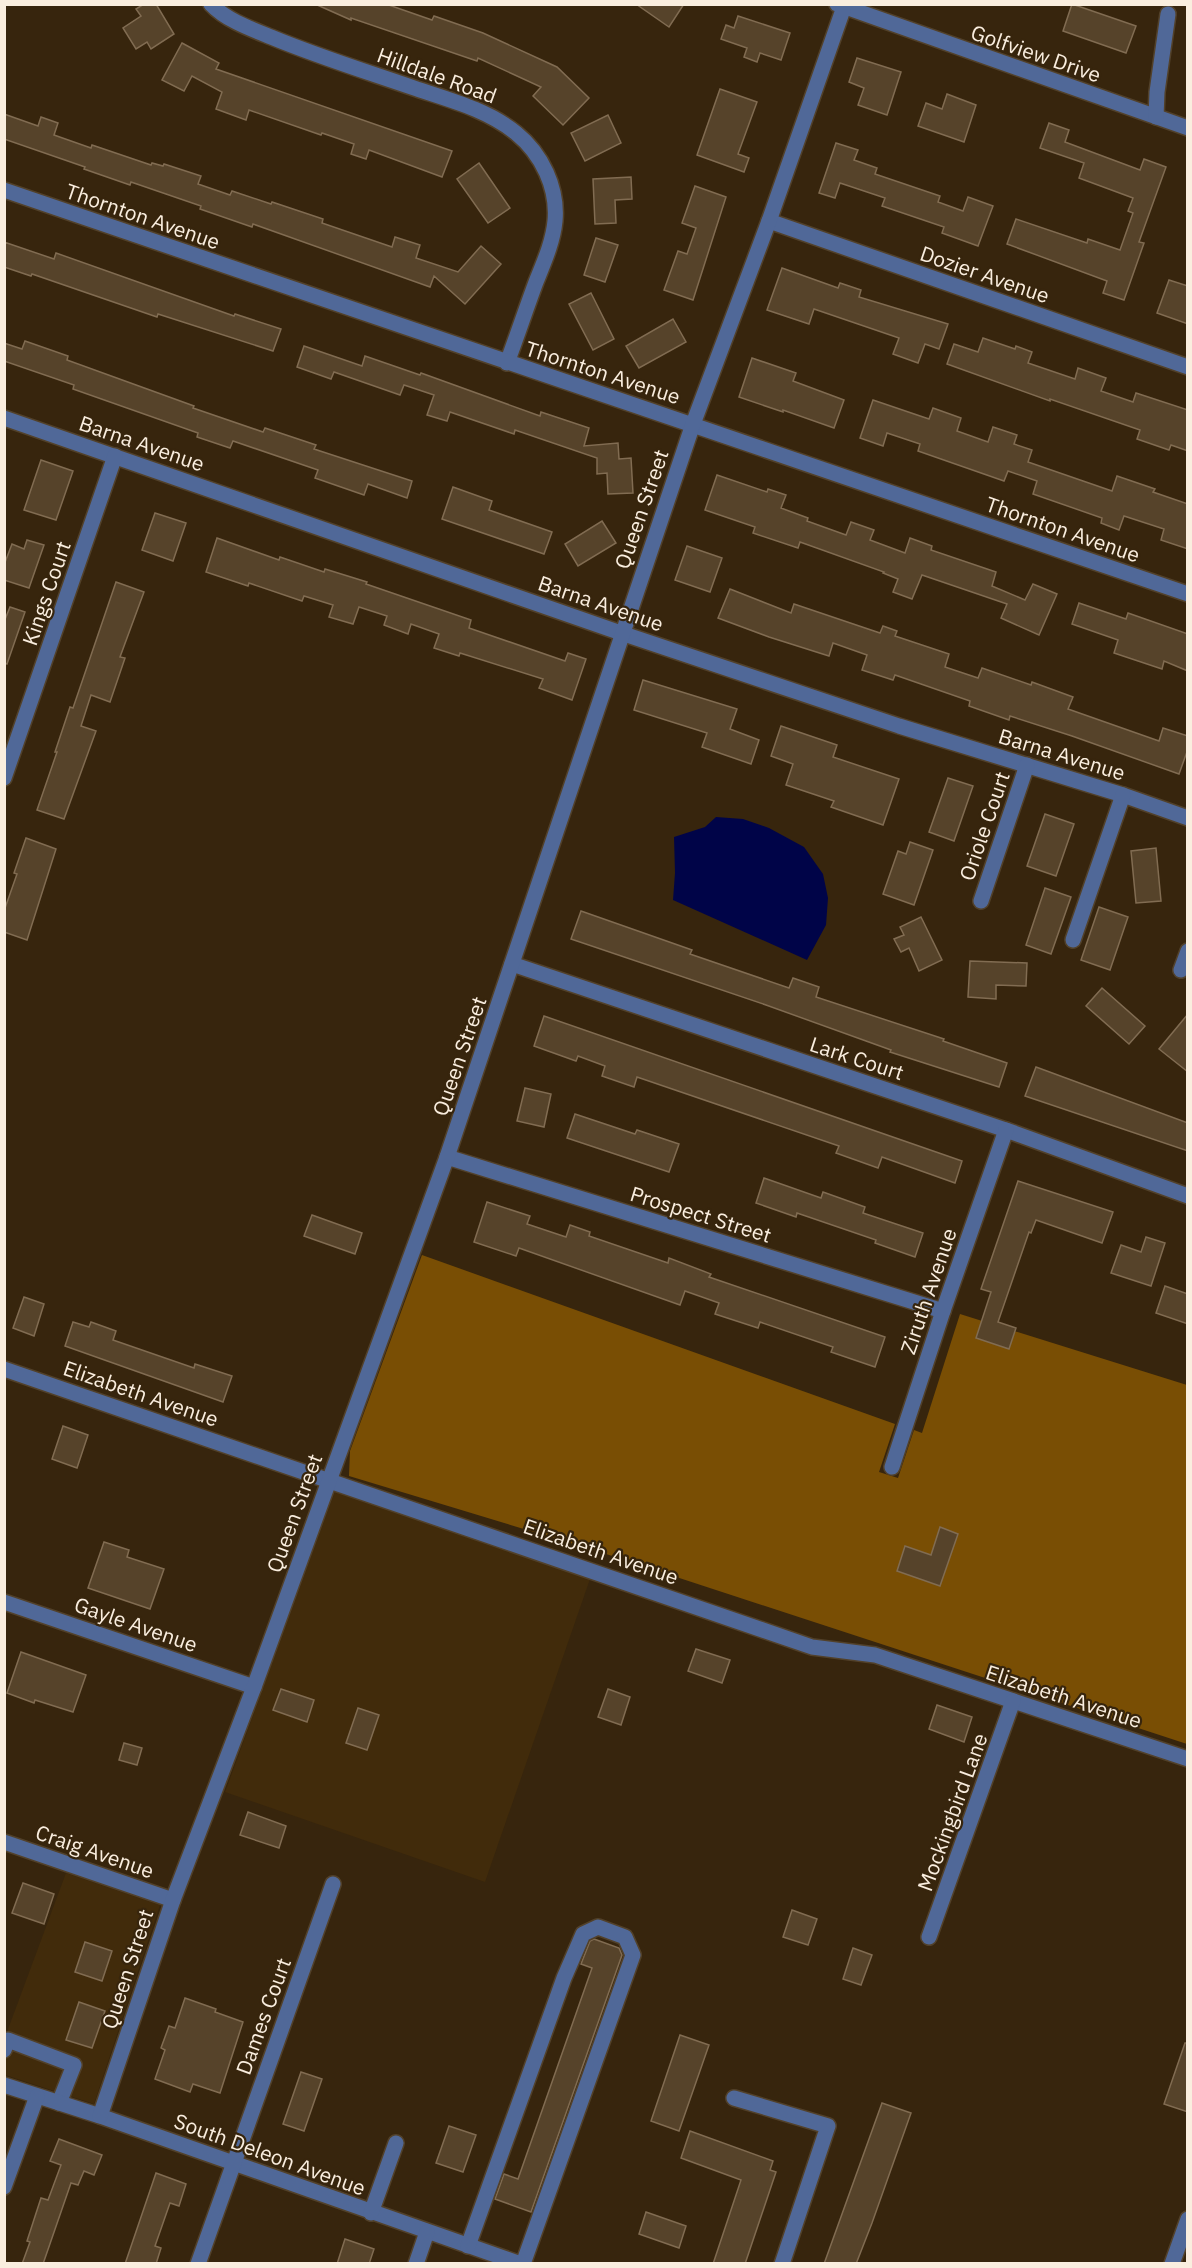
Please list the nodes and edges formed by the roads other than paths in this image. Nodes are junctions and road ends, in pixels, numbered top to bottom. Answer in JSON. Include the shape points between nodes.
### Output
{"nodes":[{"id":1,"x":211,"y":4,"type":"edge"},
{"id":2,"x":842,"y":5,"type":"edge"},
{"id":3,"x":1168,"y":14,"type":"dead end"},
{"id":4,"x":1156,"y":117,"type":"junction"},
{"id":5,"x":1188,"y":128,"type":"edge"},
{"id":6,"x":4,"y":190,"type":"edge"},
{"id":7,"x":769,"y":221,"type":"junction"},
{"id":8,"x":507,"y":363,"type":"junction"},
{"id":9,"x":1188,"y":367,"type":"edge"},
{"id":10,"x":4,"y":418,"type":"edge"},
{"id":11,"x":693,"y":424,"type":"junction"},
{"id":12,"x":116,"y":456,"type":"junction"},
{"id":13,"x":1188,"y":594,"type":"edge"},
{"id":14,"x":621,"y":633,"type":"junction"},
{"id":15,"x":1028,"y":765,"type":"junction"},
{"id":16,"x":4,"y":778,"type":"edge"},
{"id":17,"x":1123,"y":795,"type":"junction"},
{"id":18,"x":1188,"y":818,"type":"edge"},
{"id":19,"x":981,"y":901,"type":"dead end"},
{"id":20,"x":1073,"y":940,"type":"dead end"},
{"id":21,"x":1188,"y":951,"type":"edge"},
{"id":22,"x":512,"y":964,"type":"junction"},
{"id":23,"x":1181,"y":970,"type":"dead end"},
{"id":24,"x":1006,"y":1130,"type":"junction"},
{"id":25,"x":447,"y":1157,"type":"junction"},
{"id":26,"x":1188,"y":1196,"type":"edge"},
{"id":27,"x":943,"y":1311,"type":"junction"},
{"id":28,"x":4,"y":1369,"type":"edge"},
{"id":29,"x":892,"y":1467,"type":"dead end"},
{"id":30,"x":328,"y":1479,"type":"junction"},
{"id":31,"x":4,"y":1602,"type":"edge"},
{"id":32,"x":254,"y":1687,"type":"junction"},
{"id":33,"x":1013,"y":1701,"type":"junction"},
{"id":34,"x":1188,"y":1759,"type":"edge"},
{"id":35,"x":4,"y":1842,"type":"edge"},
{"id":36,"x":333,"y":1884,"type":"dead end"},
{"id":37,"x":172,"y":1900,"type":"junction"},
{"id":38,"x":929,"y":1936,"type":"dead end"},
{"id":39,"x":4,"y":2050,"type":"edge"},
{"id":40,"x":4,"y":2085,"type":"edge"},
{"id":41,"x":37,"y":2096,"type":"junction"},
{"id":42,"x":735,"y":2098,"type":"dead end"},
{"id":43,"x":59,"y":2103,"type":"junction"},
{"id":44,"x":100,"y":2116,"type":"junction"},
{"id":45,"x":396,"y":2143,"type":"dead end"},
{"id":46,"x":233,"y":2162,"type":"junction"},
{"id":47,"x":4,"y":2187,"type":"edge"},
{"id":48,"x":371,"y":2212,"type":"junction"},
{"id":49,"x":1188,"y":2219,"type":"edge"},
{"id":50,"x":427,"y":2232,"type":"junction"},
{"id":51,"x":468,"y":2246,"type":"junction"},
{"id":52,"x":198,"y":2264,"type":"edge"},
{"id":53,"x":416,"y":2264,"type":"edge"},
{"id":54,"x":522,"y":2264,"type":"edge"},
{"id":55,"x":782,"y":2264,"type":"edge"},
{"id":56,"x":1172,"y":2264,"type":"edge"}],
"edges":[{"from":1,"to":8,"type":"street","name":"Hilldale Road","via":[[247,27],[305,51],[489,116],[517,133],[528,145],[550,181],[555,219],[549,248]]},
{"from":2,"to":4,"type":"street","name":"Golfview Drive"},
{"from":2,"to":7,"type":"street","name":"Queen Street"},
{"from":3,"to":4,"type":"street"},
{"from":4,"to":5,"type":"street","name":"Golfview Drive"},
{"from":6,"to":8,"type":"street","name":"Thornton Avenue"},
{"from":7,"to":9,"type":"street","name":"Dozier Avenue"},
{"from":7,"to":11,"type":"street","name":"Queen Street"},
{"from":8,"to":11,"type":"street","name":"Thornton Avenue"},
{"from":10,"to":12,"type":"street","name":"Barna Avenue"},
{"from":11,"to":13,"type":"street","name":"Thornton Avenue"},
{"from":11,"to":14,"type":"street","name":"Queen Street"},
{"from":12,"to":14,"type":"street","name":"Barna Avenue"},
{"from":12,"to":16,"type":"street","name":"Kings Court"},
{"from":14,"to":15,"type":"street","name":"Barna Avenue"},
{"from":14,"to":22,"type":"street","name":"Queen Street"},
{"from":15,"to":17,"type":"street","name":"Barna Avenue"},
{"from":15,"to":19,"type":"street","name":"Oriole Court"},
{"from":17,"to":18,"type":"street","name":"Barna Avenue"},
{"from":17,"to":20,"type":"street"},
{"from":21,"to":23,"type":"street"},
{"from":22,"to":24,"type":"street","name":"Lark Court"},
{"from":22,"to":25,"type":"street","name":"Queen Street"},
{"from":24,"to":26,"type":"street","name":"Lark Court"},
{"from":24,"to":27,"type":"street","name":"Ziruth Avenue"},
{"from":25,"to":27,"type":"street","name":"Prospect Street"},
{"from":25,"to":30,"type":"street","name":"Queen Street"},
{"from":27,"to":29,"type":"street","name":"Ziruth Avenue"},
{"from":28,"to":30,"type":"street","name":"Elizabeth Avenue"},
{"from":30,"to":32,"type":"street","name":"Queen Street"},
{"from":30,"to":33,"type":"street","name":"Elizabeth Avenue","via":[[813,1647],[875,1655]]},
{"from":31,"to":32,"type":"street","name":"Gayle Avenue"},
{"from":32,"to":37,"type":"street","name":"Queen Street"},
{"from":33,"to":34,"type":"street","name":"Elizabeth Avenue"},
{"from":33,"to":38,"type":"street","name":"Mockingbird Lane"},
{"from":35,"to":37,"type":"street","name":"Craig Avenue"},
{"from":36,"to":46,"type":"street","name":"Dames Court"},
{"from":37,"to":44,"type":"street","name":"Queen Street"},
{"from":39,"to":43,"type":"street","via":[[8,2040],[74,2065]]},
{"from":40,"to":41,"type":"street","name":"South Deleon Avenue"},
{"from":41,"to":43,"type":"street","name":"South Deleon Avenue"},
{"from":41,"to":47,"type":"street"},
{"from":42,"to":55,"type":"street","via":[[828,2126]]},
{"from":43,"to":44,"type":"street","name":"South Deleon Avenue"},
{"from":44,"to":46,"type":"street","name":"South Deleon Avenue"},
{"from":45,"to":48,"type":"street"},
{"from":46,"to":48,"type":"street","name":"South Deleon Avenue"},
{"from":46,"to":52,"type":"street","name":"Dames Court"},
{"from":48,"to":50,"type":"street","name":"South Deleon Avenue"},
{"from":49,"to":56,"type":"street"},
{"from":50,"to":51,"type":"street","name":"South Deleon Avenue"},
{"from":50,"to":53,"type":"street"},
{"from":51,"to":54,"type":"street","name":"South Deleon Avenue"},
{"from":51,"to":54,"type":"street","via":[[564,1978],[584,1934],[598,1927],[625,1937],[633,1955]]}]}
